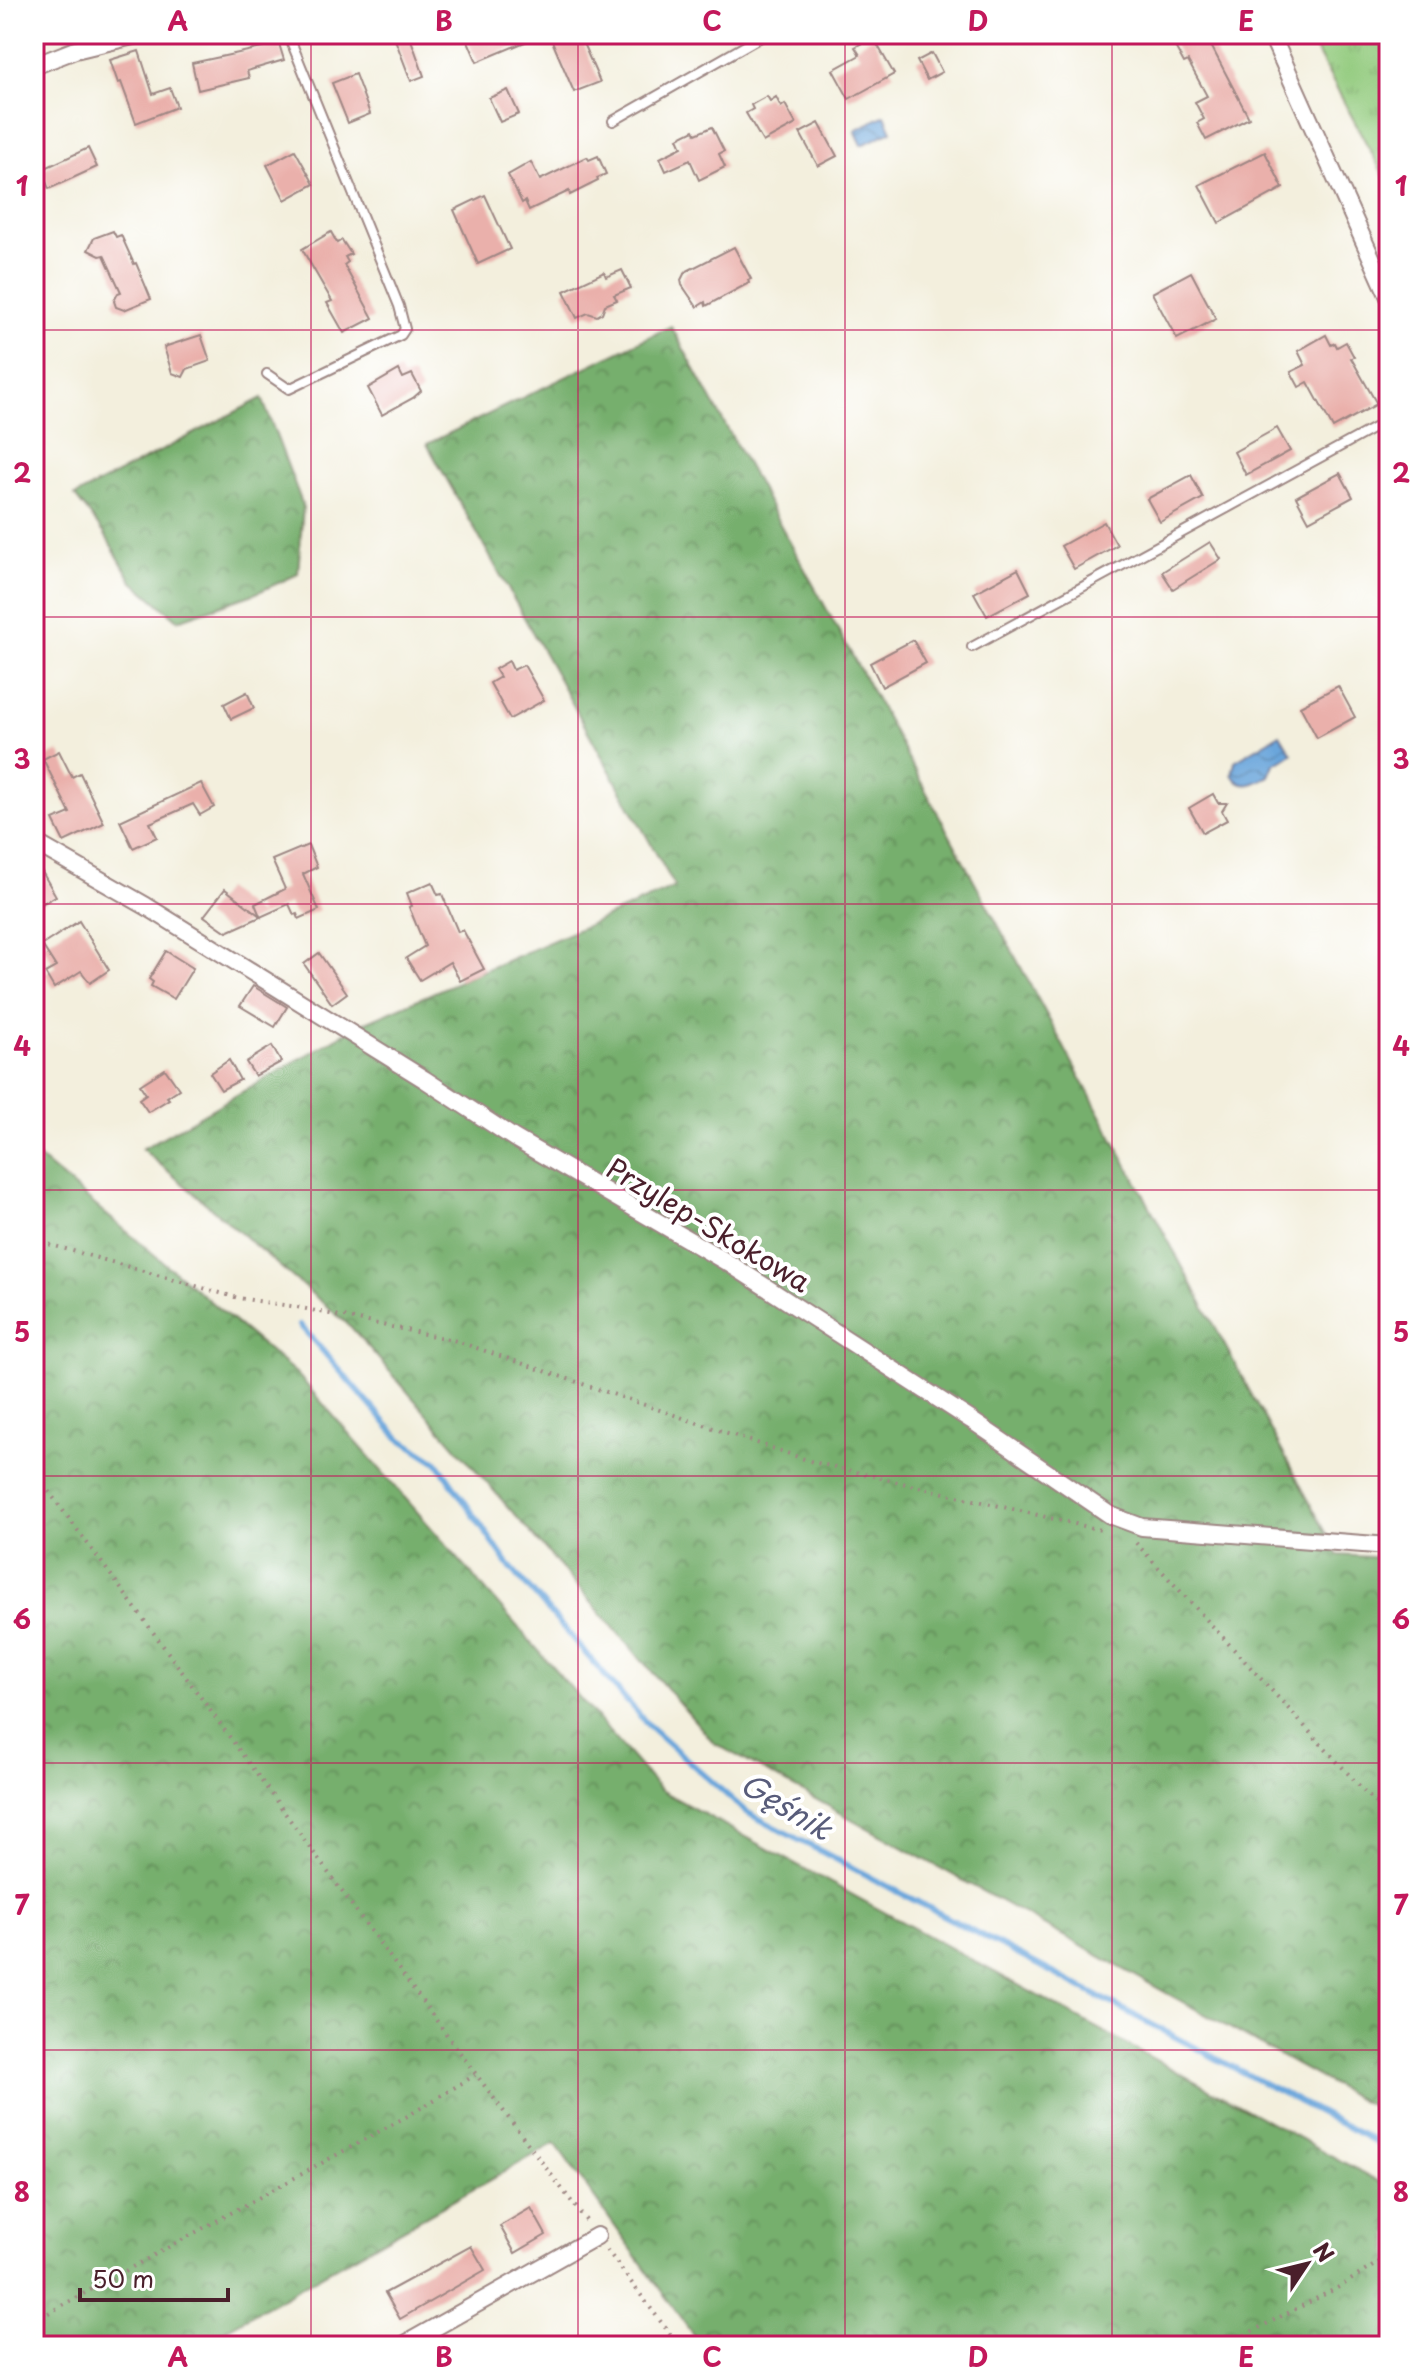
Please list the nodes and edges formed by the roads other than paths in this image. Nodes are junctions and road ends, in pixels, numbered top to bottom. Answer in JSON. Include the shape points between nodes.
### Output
{"nodes":[{"id":1,"x":141,"y":34,"type":"edge"},
{"id":2,"x":288,"y":34,"type":"edge"},
{"id":3,"x":766,"y":34,"type":"edge"},
{"id":4,"x":1271,"y":34,"type":"edge"},
{"id":5,"x":34,"y":66,"type":"edge"},
{"id":6,"x":613,"y":121,"type":"dead end"},
{"id":7,"x":1389,"y":297,"type":"edge"},
{"id":8,"x":267,"y":374,"type":"dead end"},
{"id":9,"x":1389,"y":420,"type":"edge"},
{"id":10,"x":972,"y":647,"type":"dead end"},
{"id":11,"x":34,"y":842,"type":"edge"},
{"id":12,"x":1389,"y":1546,"type":"edge"},
{"id":13,"x":597,"y":2236,"type":"road end"},
{"id":14,"x":402,"y":2346,"type":"edge"}],
"edges":[{"from":1,"to":5,"type":"street"},
{"from":2,"to":8,"type":"lane","via":[[405,329],[289,389]]},
{"from":3,"to":6,"type":"lane"},
{"from":4,"to":7,"type":"street"},
{"from":9,"to":10,"type":"lane"},
{"from":11,"to":12,"type":"street","name":"Przylep-Skokowa","via":[[125,893],[514,1138],[730,1264],[1110,1515],[1142,1527]]},
{"from":13,"to":14,"type":"street"}]}
